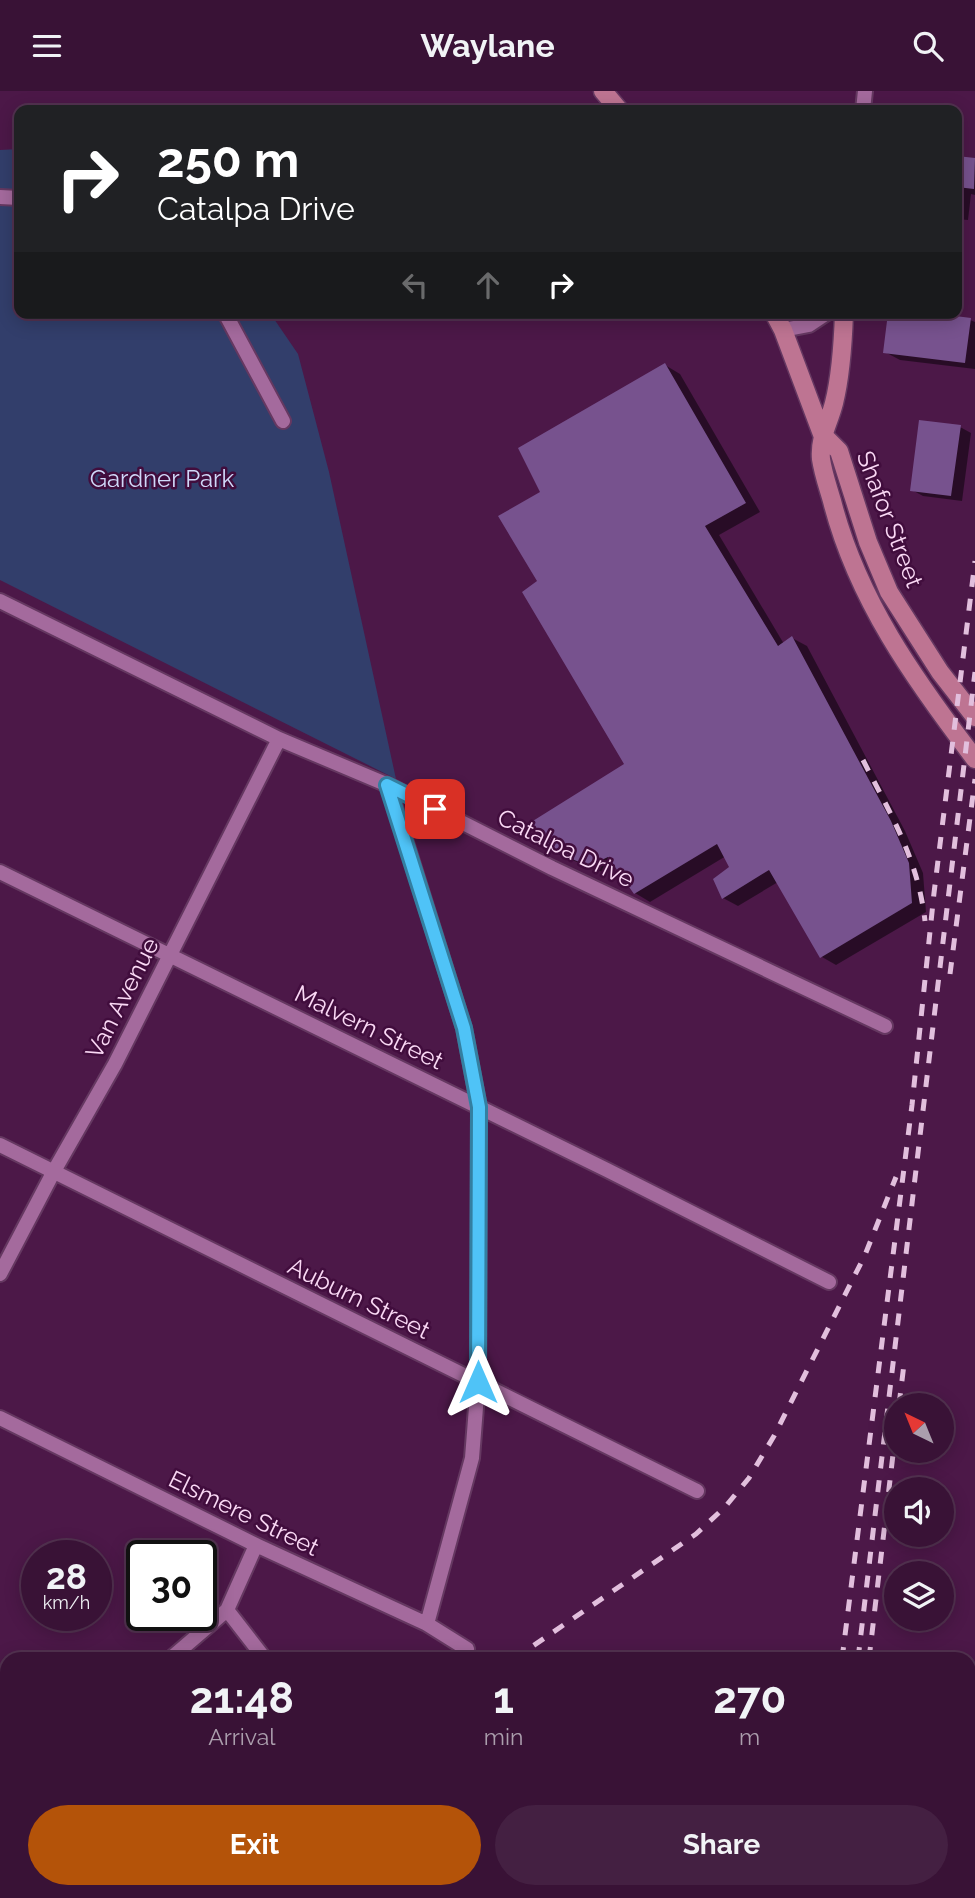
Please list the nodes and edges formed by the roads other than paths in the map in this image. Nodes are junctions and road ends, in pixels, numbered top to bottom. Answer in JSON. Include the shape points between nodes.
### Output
{"nodes":[{"id":1,"x":603,"y":91,"type":"edge"},
{"id":2,"x":615,"y":105,"type":"edge"},
{"id":3,"x":228,"y":319,"type":"edge"},
{"id":4,"x":777,"y":319,"type":"edge"},
{"id":5,"x":818,"y":319,"type":"edge"},
{"id":6,"x":843,"y":319,"type":"edge"},
{"id":7,"x":783,"y":330,"type":"junction"},
{"id":8,"x":283,"y":421,"type":"dead end"},
{"id":9,"x":822,"y":434,"type":"junction"},
{"id":10,"x":0,"y":601,"type":"edge"},
{"id":11,"x":975,"y":717,"type":"edge"},
{"id":12,"x":279,"y":739,"type":"junction"},
{"id":13,"x":975,"y":759,"type":"edge"},
{"id":14,"x":387,"y":785,"type":"junction"},
{"id":15,"x":0,"y":872,"type":"edge"},
{"id":16,"x":169,"y":954,"type":"junction"},
{"id":17,"x":885,"y":1026,"type":"dead end"},
{"id":18,"x":479,"y":1107,"type":"junction"},
{"id":19,"x":0,"y":1145,"type":"edge"},
{"id":20,"x":54,"y":1171,"type":"junction"},
{"id":21,"x":0,"y":1274,"type":"edge"},
{"id":22,"x":829,"y":1282,"type":"dead end"},
{"id":23,"x":478,"y":1382,"type":"junction"},
{"id":24,"x":0,"y":1418,"type":"edge"},
{"id":25,"x":697,"y":1491,"type":"dead end"},
{"id":26,"x":256,"y":1545,"type":"junction"},
{"id":27,"x":227,"y":1610,"type":"junction"},
{"id":28,"x":427,"y":1623,"type":"junction"},
{"id":29,"x":467,"y":1649,"type":"dead end"},
{"id":30,"x":178,"y":1652,"type":"edge"},
{"id":31,"x":260,"y":1652,"type":"edge"}],
"edges":[{"from":1,"to":2,"type":"main road"},
{"from":3,"to":8,"type":"street"},
{"from":4,"to":7,"type":"main road"},
{"from":5,"to":7,"type":"street"},
{"from":6,"to":9,"type":"main road","via":[[834,403]]},
{"from":7,"to":9,"type":"main road"},
{"from":9,"to":11,"type":"main road","name":"Shafor Street","via":[[839,451],[889,591]]},
{"from":9,"to":13,"type":"main road","name":"Shafor Street","via":[[821,460],[839,530],[859,582],[898,652]]},
{"from":10,"to":12,"type":"street","name":"Catalpa Drive"},
{"from":12,"to":14,"type":"street","name":"Catalpa Drive"},
{"from":12,"to":16,"type":"street","name":"Van Avenue"},
{"from":14,"to":17,"type":"street","name":"Catalpa Drive"},
{"from":14,"to":18,"type":"street","via":[[464,1028]]},
{"from":15,"to":16,"type":"street","name":"Malvern Street"},
{"from":16,"to":18,"type":"street","name":"Malvern Street"},
{"from":16,"to":20,"type":"street","name":"Van Avenue","via":[[115,1064]]},
{"from":18,"to":22,"type":"street","name":"Malvern Street"},
{"from":18,"to":23,"type":"street"},
{"from":19,"to":20,"type":"street","name":"Auburn Street"},
{"from":20,"to":21,"type":"street","name":"Van Avenue"},
{"from":20,"to":23,"type":"street","name":"Auburn Street"},
{"from":23,"to":25,"type":"street","name":"Auburn Street"},
{"from":23,"to":28,"type":"street","via":[[472,1458]]},
{"from":24,"to":26,"type":"street","name":"Elsmere Street"},
{"from":26,"to":27,"type":"street"},
{"from":26,"to":28,"type":"street","name":"Elsmere Street"},
{"from":27,"to":30,"type":"street"},
{"from":27,"to":31,"type":"street"},
{"from":28,"to":29,"type":"street","name":"Elsmere Street"}]}
